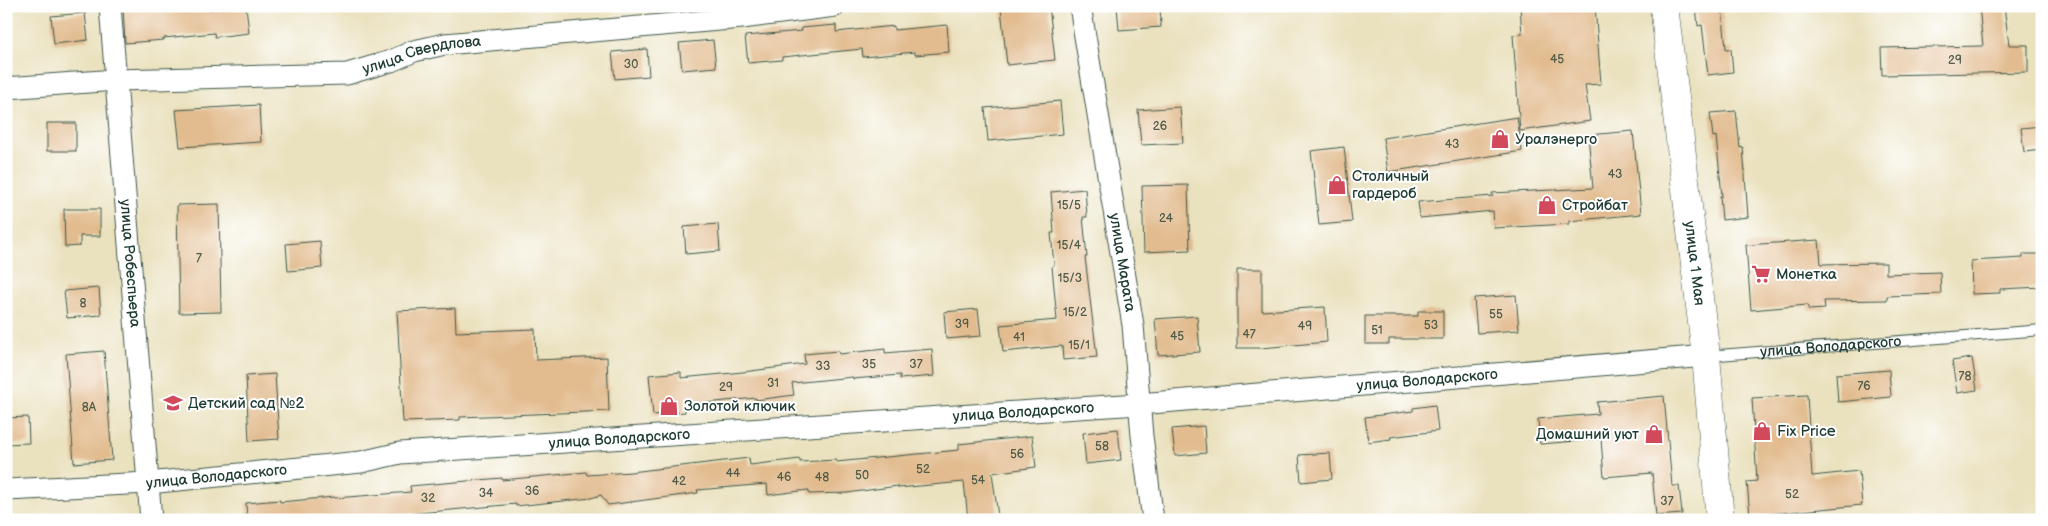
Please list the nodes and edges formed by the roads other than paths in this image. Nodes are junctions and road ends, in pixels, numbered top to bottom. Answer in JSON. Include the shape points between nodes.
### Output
{"nodes":[{"id":1,"x":110,"y":6,"type":"edge"},
{"id":2,"x":835,"y":6,"type":"edge"},
{"id":3,"x":1080,"y":6,"type":"edge"},
{"id":4,"x":1664,"y":6,"type":"edge"},
{"id":5,"x":116,"y":80,"type":"junction"},
{"id":6,"x":6,"y":88,"type":"edge"},
{"id":7,"x":2042,"y":330,"type":"edge"},
{"id":8,"x":1706,"y":356,"type":"junction"},
{"id":9,"x":1139,"y":404,"type":"junction"},
{"id":10,"x":148,"y":483,"type":"junction"},
{"id":11,"x":6,"y":490,"type":"edge"},
{"id":12,"x":151,"y":520,"type":"edge"},
{"id":13,"x":1153,"y":520,"type":"edge"},
{"id":14,"x":1720,"y":520,"type":"edge"}],
"edges":[{"from":1,"to":5,"type":"street","name":"улица Робеспьера"},
{"from":2,"to":5,"type":"street","name":"улица Свердлова","via":[[742,18],[445,44],[347,74]]},
{"from":3,"to":9,"type":"street","name":"улица Марата","via":[[1133,325]]},
{"from":4,"to":8,"type":"main road","name":"улица 1 Мая"},
{"from":5,"to":6,"type":"street","name":"улица Свердлова"},
{"from":5,"to":10,"type":"street","name":"улица Робеспьера"},
{"from":7,"to":8,"type":"lane","name":"улица Володарского"},
{"from":8,"to":9,"type":"street","name":"улица Володарского"},
{"from":8,"to":14,"type":"main road","name":"улица 1 Мая"},
{"from":9,"to":10,"type":"street","name":"улица Володарского","via":[[400,453],[361,462]]},
{"from":9,"to":13,"type":"street","name":"улица Марата"},
{"from":10,"to":11,"type":"street","name":"улица Володарского"},
{"from":10,"to":12,"type":"street","name":"улица Робеспьера"}]}
